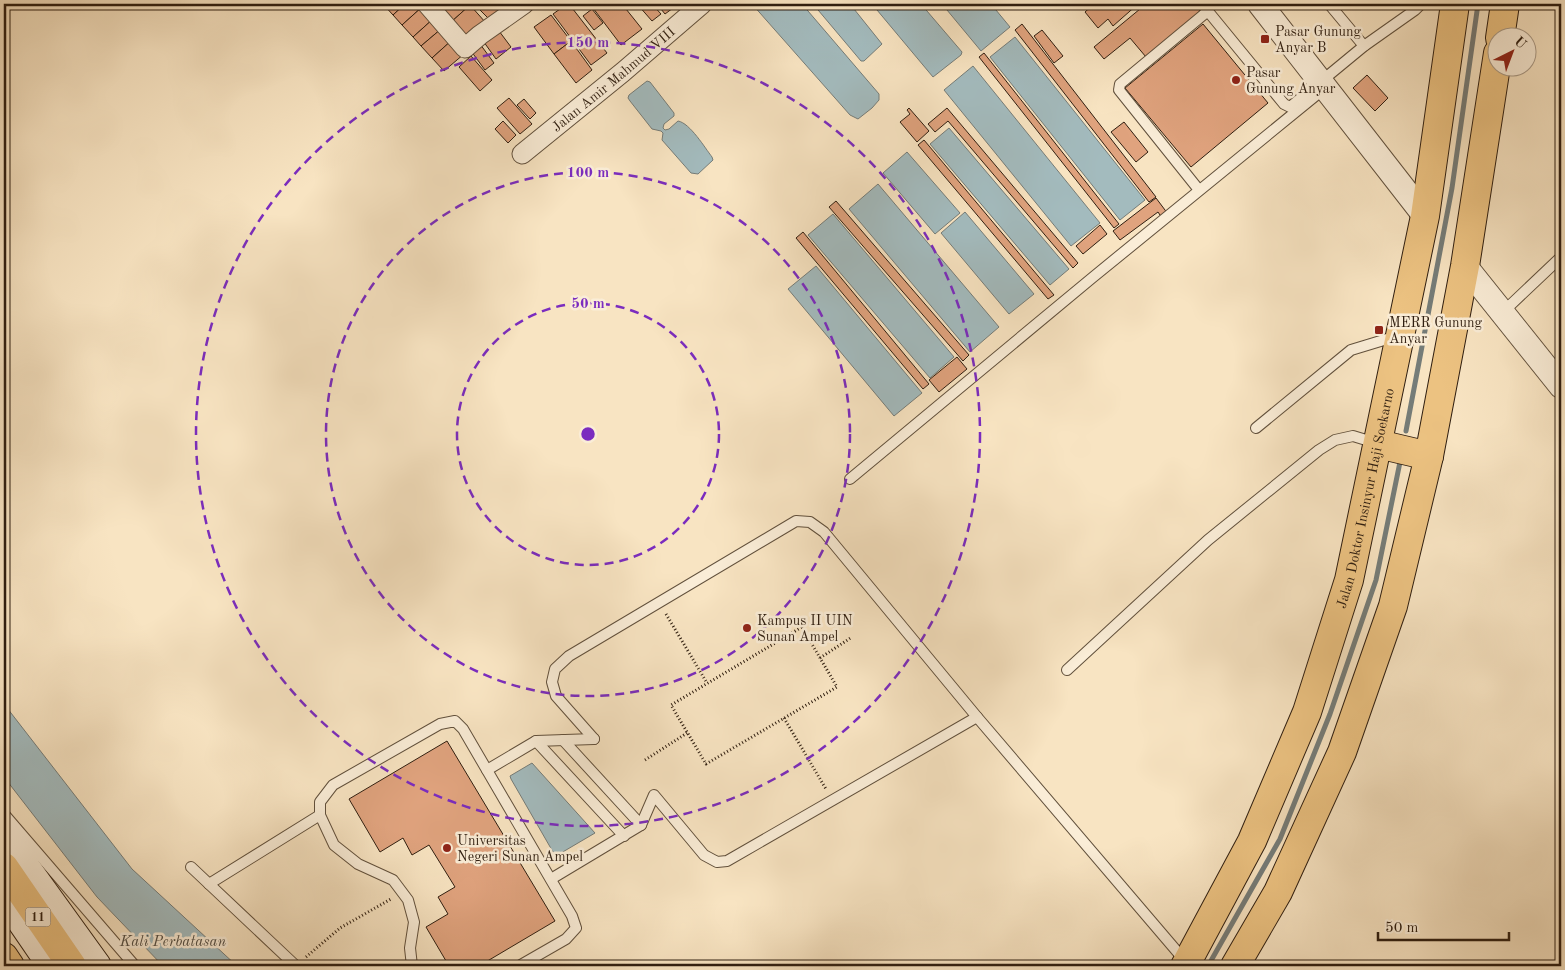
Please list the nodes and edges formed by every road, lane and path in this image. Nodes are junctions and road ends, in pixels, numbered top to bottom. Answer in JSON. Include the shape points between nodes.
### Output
{"nodes":[{"id":1,"x":426,"y":4,"type":"edge"},
{"id":2,"x":524,"y":4,"type":"edge"},
{"id":3,"x":702,"y":4,"type":"edge"},
{"id":4,"x":1260,"y":4,"type":"edge"},
{"id":5,"x":1329,"y":4,"type":"edge"},
{"id":6,"x":1421,"y":4,"type":"edge"},
{"id":7,"x":1455,"y":4,"type":"edge"},
{"id":8,"x":1505,"y":4,"type":"edge"},
{"id":9,"x":1205,"y":7,"type":"edge"},
{"id":10,"x":1501,"y":28,"type":"edge"},
{"id":11,"x":1364,"y":46,"type":"junction"},
{"id":12,"x":1494,"y":78,"type":"edge"},
{"id":13,"x":1323,"y":85,"type":"junction"},
{"id":14,"x":522,"y":154,"type":"dead end"},
{"id":15,"x":1199,"y":190,"type":"junction"},
{"id":16,"x":1425,"y":216,"type":"junction"},
{"id":17,"x":1561,"y":258,"type":"edge"},
{"id":18,"x":1466,"y":266,"type":"junction"},
{"id":19,"x":1503,"y":312,"type":"junction"},
{"id":20,"x":1400,"y":335,"type":"junction"},
{"id":21,"x":1561,"y":386,"type":"edge"},
{"id":22,"x":1256,"y":428,"type":"dead end"},
{"id":23,"x":1378,"y":444,"type":"junction"},
{"id":24,"x":1429,"y":456,"type":"junction"},
{"id":25,"x":850,"y":479,"type":"dead end"},
{"id":26,"x":659,"y":602,"type":"junction"},
{"id":27,"x":852,"y":637,"type":"dead end"},
{"id":28,"x":820,"y":658,"type":"junction"},
{"id":29,"x":1066,"y":670,"type":"dead end"},
{"id":30,"x":707,"y":684,"type":"junction"},
{"id":31,"x":977,"y":717,"type":"junction"},
{"id":32,"x":784,"y":718,"type":"junction"},
{"id":33,"x":687,"y":733,"type":"junction"},
{"id":34,"x":563,"y":740,"type":"junction"},
{"id":35,"x":536,"y":741,"type":"junction"},
{"id":36,"x":645,"y":760,"type":"dead end"},
{"id":37,"x":487,"y":770,"type":"junction"},
{"id":38,"x":833,"y":800,"type":"junction"},
{"id":39,"x":4,"y":814,"type":"edge"},
{"id":40,"x":320,"y":815,"type":"junction"},
{"id":41,"x":641,"y":825,"type":"junction"},
{"id":42,"x":4,"y":834,"type":"edge"},
{"id":43,"x":624,"y":836,"type":"junction"},
{"id":44,"x":191,"y":866,"type":"dead end"},
{"id":45,"x":4,"y":867,"type":"edge"},
{"id":46,"x":551,"y":879,"type":"junction"},
{"id":47,"x":209,"y":884,"type":"junction"},
{"id":48,"x":402,"y":892,"type":"junction"},
{"id":49,"x":4,"y":896,"type":"edge"},
{"id":50,"x":4,"y":957,"type":"edge"},
{"id":51,"x":292,"y":965,"type":"edge"},
{"id":52,"x":1186,"y":965,"type":"edge"},
{"id":53,"x":10,"y":966,"type":"edge"},
{"id":54,"x":52,"y":966,"type":"edge"},
{"id":55,"x":72,"y":966,"type":"edge"},
{"id":56,"x":97,"y":966,"type":"edge"},
{"id":57,"x":134,"y":966,"type":"edge"},
{"id":58,"x":412,"y":966,"type":"edge"},
{"id":59,"x":519,"y":966,"type":"edge"},
{"id":60,"x":1235,"y":966,"type":"edge"}],
"edges":[{"from":1,"to":2,"type":"street","via":[[465,48]]},
{"from":3,"to":14,"type":"street","name":"Jalan Amir Mahmud VIII"},
{"from":4,"to":13,"type":"street"},
{"from":5,"to":11,"type":"lane"},
{"from":6,"to":11,"type":"lane"},
{"from":7,"to":16,"type":"main road","name":"Jalan Doktor Insinyur Haji Soekarno"},
{"from":8,"to":10,"type":"main road"},
{"from":9,"to":13,"type":"lane","via":[[1286,106],[1290,107]]},
{"from":9,"to":15,"type":"lane","via":[[1119,87]]},
{"from":11,"to":13,"type":"lane"},
{"from":12,"to":18,"type":"main road"},
{"from":13,"to":15,"type":"lane"},
{"from":13,"to":16,"type":"street"},
{"from":15,"to":25,"type":"lane"},
{"from":16,"to":20,"type":"main road","name":"Jalan Doktor Insinyur Haji Soekarno"},
{"from":17,"to":19,"type":"lane"},
{"from":18,"to":19,"type":"street"},
{"from":18,"to":24,"type":"main road"},
{"from":19,"to":21,"type":"street"},
{"from":20,"to":22,"type":"lane","via":[[1351,350]]},
{"from":20,"to":23,"type":"main road","name":"Jalan Doktor Insinyur Haji Soekarno"},
{"from":23,"to":24,"type":"main road"},
{"from":23,"to":29,"type":"lane","via":[[1353,436],[1336,440],[1319,450],[1208,540]]},
{"from":23,"to":52,"type":"main road","name":"Jalan Doktor Insinyur Haji Soekarno","via":[[1349,580],[1307,712],[1252,840]]},
{"from":24,"to":60,"type":"main road","via":[[1393,606],[1342,752],[1278,892]]},
{"from":26,"to":30,"type":"path"},
{"from":26,"to":31,"type":"lane","via":[[796,521],[810,522],[824,532]]},
{"from":26,"to":34,"type":"lane","via":[[569,656],[556,669],[552,682],[556,696],[594,739]]},
{"from":27,"to":28,"type":"path"},
{"from":28,"to":30,"type":"path","via":[[802,628]]},
{"from":28,"to":32,"type":"path","via":[[837,687]]},
{"from":30,"to":33,"type":"path","via":[[670,705]]},
{"from":31,"to":38,"type":"lane"},
{"from":31,"to":52,"type":"lane"},
{"from":32,"to":33,"type":"path","via":[[706,764]]},
{"from":32,"to":38,"type":"path"},
{"from":33,"to":36,"type":"path"},
{"from":34,"to":35,"type":"lane"},
{"from":34,"to":41,"type":"lane"},
{"from":35,"to":37,"type":"lane"},
{"from":35,"to":43,"type":"lane"},
{"from":37,"to":40,"type":"lane","via":[[455,721],[440,724],[333,785],[320,802]]},
{"from":37,"to":46,"type":"lane"},
{"from":38,"to":41,"type":"lane","via":[[728,861],[717,862],[704,855],[654,795]]},
{"from":39,"to":57,"type":"lane"},
{"from":40,"to":47,"type":"lane"},
{"from":40,"to":48,"type":"lane","via":[[334,845],[358,864],[393,880]]},
{"from":41,"to":43,"type":"lane"},
{"from":42,"to":56,"type":"main road"},
{"from":43,"to":46,"type":"lane"},
{"from":44,"to":47,"type":"lane"},
{"from":45,"to":55,"type":"main road","number":"11"},
{"from":46,"to":59,"type":"lane","via":[[576,928],[566,939]]},
{"from":47,"to":51,"type":"lane"},
{"from":48,"to":51,"type":"path","via":[[340,928]]},
{"from":48,"to":58,"type":"lane","via":[[408,900],[414,922],[410,948]]},
{"from":49,"to":54,"type":"main road"},
{"from":50,"to":53,"type":"main road"}]}
